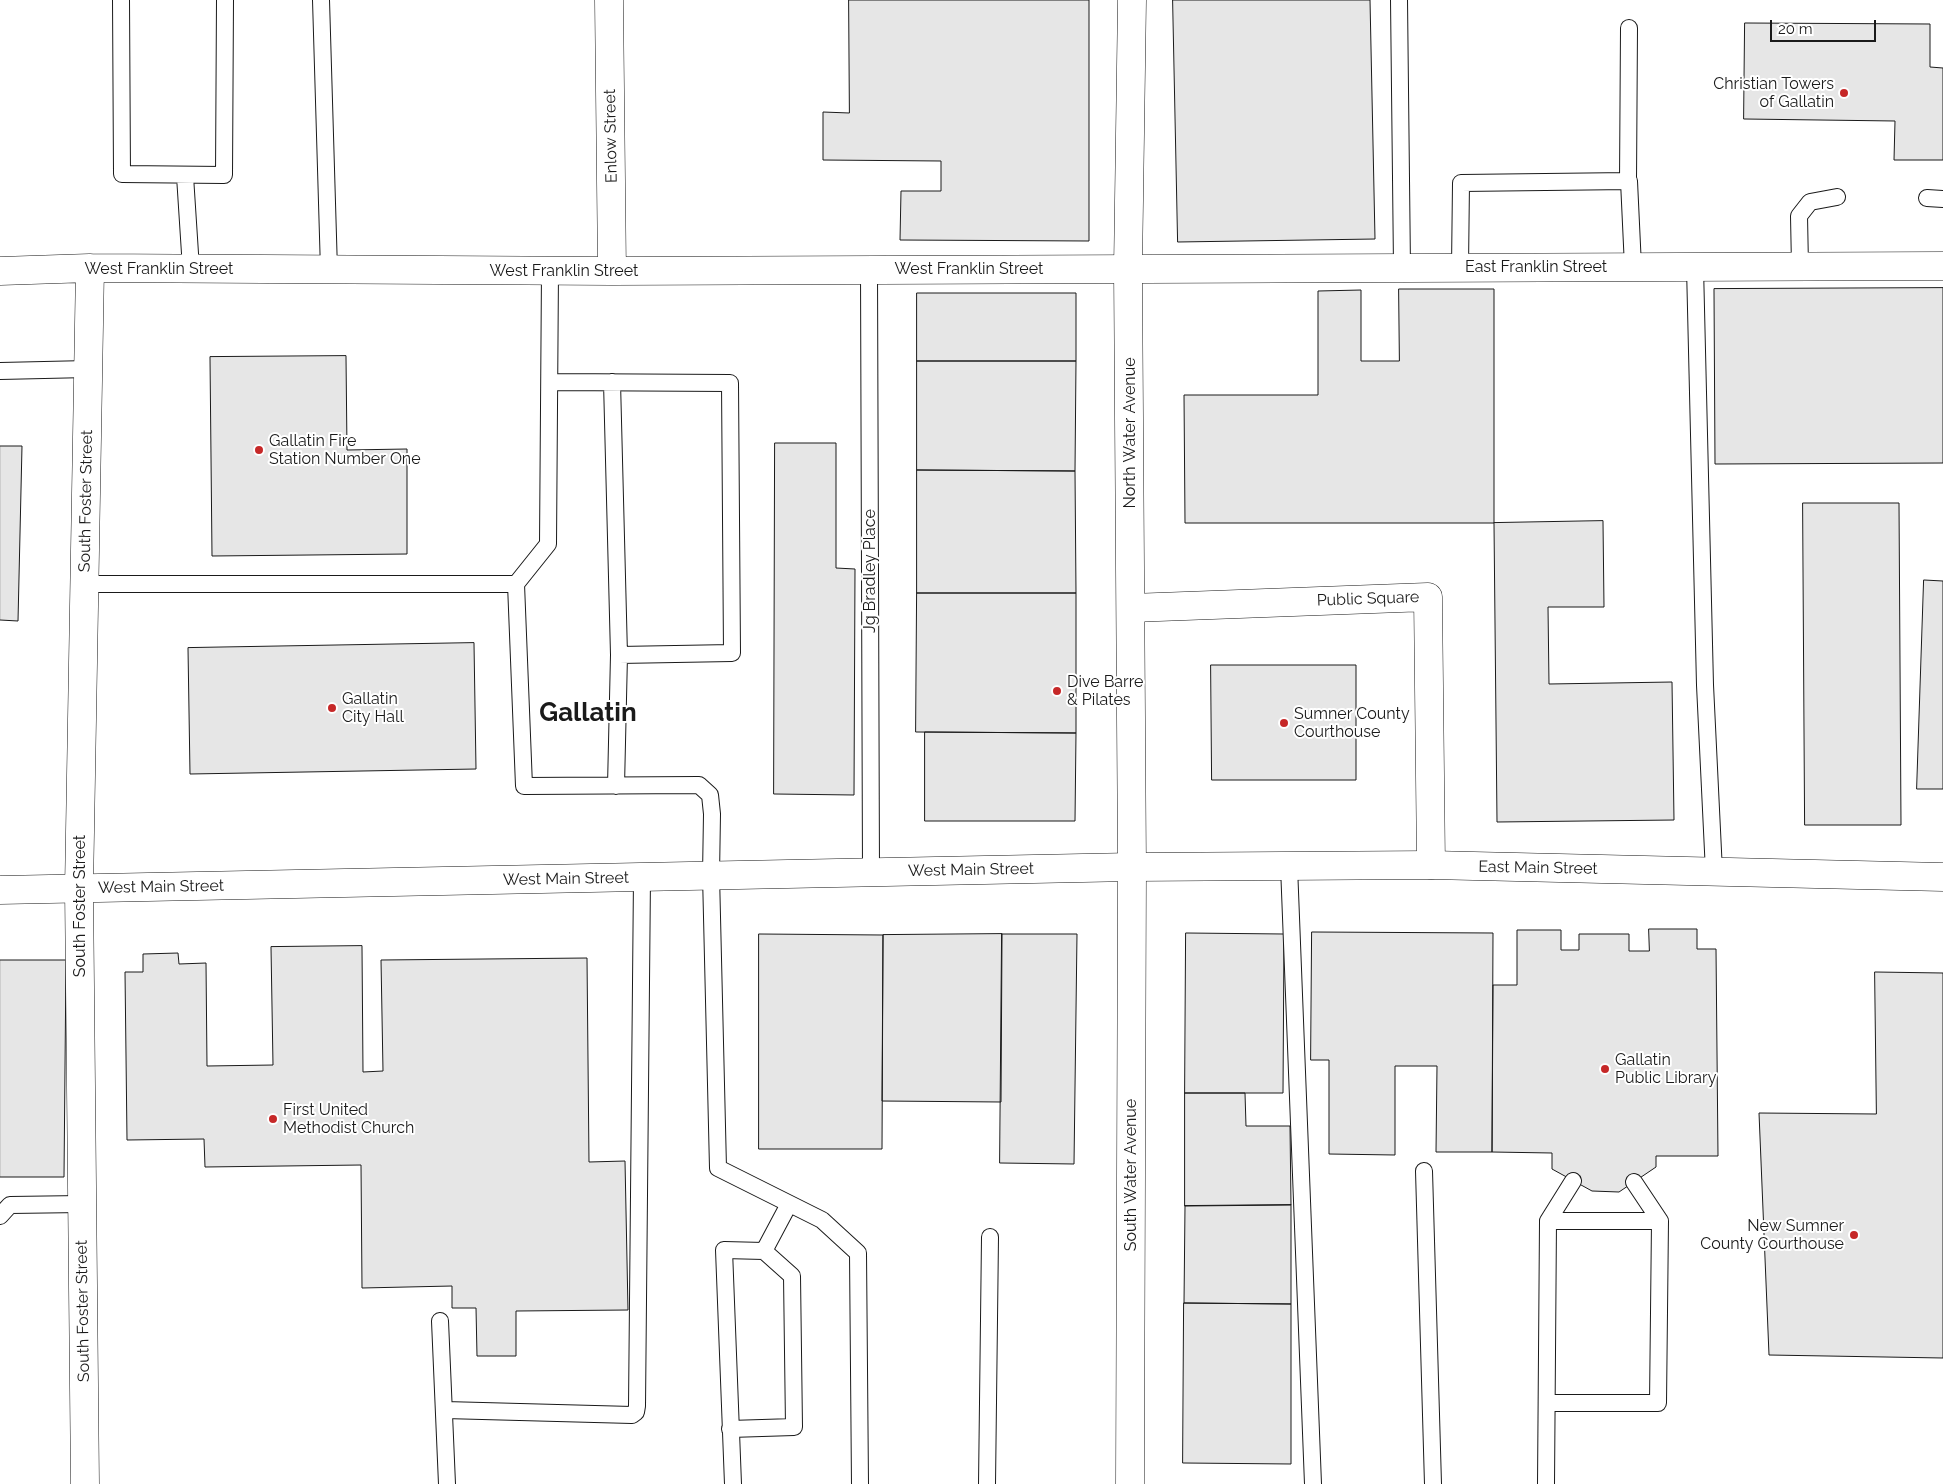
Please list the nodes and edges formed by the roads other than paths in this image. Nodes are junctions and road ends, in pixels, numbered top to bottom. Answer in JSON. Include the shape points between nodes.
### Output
{"nodes":[{"id":1,"x":121,"y":0,"type":"edge"},
{"id":2,"x":225,"y":0,"type":"edge"},
{"id":3,"x":321,"y":0,"type":"edge"},
{"id":4,"x":609,"y":0,"type":"edge"},
{"id":5,"x":1132,"y":0,"type":"edge"},
{"id":6,"x":1400,"y":0,"type":"edge"},
{"id":7,"x":1628,"y":28,"type":"dead end"},
{"id":8,"x":185,"y":176,"type":"junction"},
{"id":9,"x":1628,"y":181,"type":"junction"},
{"id":10,"x":1837,"y":197,"type":"dead end"},
{"id":11,"x":1800,"y":266,"type":"junction"},
{"id":12,"x":1943,"y":266,"type":"edge"},
{"id":13,"x":1402,"y":267,"type":"junction"},
{"id":14,"x":1633,"y":267,"type":"junction"},
{"id":15,"x":1695,"y":267,"type":"junction"},
{"id":16,"x":90,"y":268,"type":"junction"},
{"id":17,"x":1128,"y":268,"type":"junction"},
{"id":18,"x":1460,"y":268,"type":"junction"},
{"id":19,"x":191,"y":269,"type":"junction"},
{"id":20,"x":329,"y":270,"type":"junction"},
{"id":21,"x":869,"y":270,"type":"junction"},
{"id":22,"x":0,"y":271,"type":"edge"},
{"id":23,"x":550,"y":271,"type":"junction"},
{"id":24,"x":612,"y":271,"type":"junction"},
{"id":25,"x":88,"y":369,"type":"junction"},
{"id":26,"x":0,"y":371,"type":"edge"},
{"id":27,"x":550,"y":382,"type":"junction"},
{"id":28,"x":612,"y":382,"type":"junction"},
{"id":29,"x":84,"y":584,"type":"junction"},
{"id":30,"x":516,"y":584,"type":"junction"},
{"id":31,"x":1131,"y":608,"type":"junction"},
{"id":32,"x":619,"y":655,"type":"junction"},
{"id":33,"x":616,"y":786,"type":"junction"},
{"id":34,"x":1431,"y":865,"type":"junction"},
{"id":35,"x":1289,"y":866,"type":"junction"},
{"id":36,"x":1132,"y":867,"type":"junction"},
{"id":37,"x":871,"y":872,"type":"junction"},
{"id":38,"x":1714,"y":872,"type":"junction"},
{"id":39,"x":711,"y":875,"type":"junction"},
{"id":40,"x":642,"y":877,"type":"junction"},
{"id":41,"x":1943,"y":877,"type":"edge"},
{"id":42,"x":79,"y":888,"type":"junction"},
{"id":43,"x":0,"y":890,"type":"edge"},
{"id":44,"x":1424,"y":1171,"type":"dead end"},
{"id":45,"x":1573,"y":1181,"type":"dead end"},
{"id":46,"x":1634,"y":1182,"type":"dead end"},
{"id":47,"x":82,"y":1204,"type":"junction"},
{"id":48,"x":789,"y":1204,"type":"junction"},
{"id":49,"x":0,"y":1216,"type":"edge"},
{"id":50,"x":1548,"y":1221,"type":"junction"},
{"id":51,"x":1660,"y":1221,"type":"junction"},
{"id":52,"x":990,"y":1237,"type":"dead end"},
{"id":53,"x":764,"y":1251,"type":"junction"},
{"id":54,"x":440,"y":1321,"type":"dead end"},
{"id":55,"x":1547,"y":1403,"type":"junction"},
{"id":56,"x":445,"y":1410,"type":"junction"},
{"id":57,"x":730,"y":1429,"type":"junction"},
{"id":58,"x":85,"y":1484,"type":"edge"},
{"id":59,"x":448,"y":1484,"type":"edge"},
{"id":60,"x":733,"y":1484,"type":"edge"},
{"id":61,"x":860,"y":1484,"type":"edge"},
{"id":62,"x":987,"y":1484,"type":"edge"},
{"id":63,"x":1130,"y":1484,"type":"edge"},
{"id":64,"x":1313,"y":1484,"type":"edge"},
{"id":65,"x":1433,"y":1484,"type":"edge"},
{"id":66,"x":1546,"y":1484,"type":"edge"}],
"edges":[{"from":1,"to":8,"type":"lane","via":[[122,174]]},
{"from":2,"to":8,"type":"lane","via":[[224,175]]},
{"from":3,"to":20,"type":"lane"},
{"from":4,"to":24,"type":"street","name":"Enlow Street"},
{"from":5,"to":17,"type":"street","name":"North Water Avenue"},
{"from":6,"to":13,"type":"lane"},
{"from":7,"to":9,"type":"lane"},
{"from":8,"to":19,"type":"lane"},
{"from":9,"to":14,"type":"lane"},
{"from":9,"to":18,"type":"lane","via":[[1460,183]]},
{"from":10,"to":11,"type":"lane","via":[[1810,202],[1800,216]]},
{"from":11,"to":12,"type":"street","name":"East Franklin Street"},
{"from":11,"to":15,"type":"street","name":"East Franklin Street"},
{"from":13,"to":17,"type":"street","name":"East Franklin Street"},
{"from":13,"to":18,"type":"street","name":"East Franklin Street"},
{"from":14,"to":15,"type":"street","name":"East Franklin Street"},
{"from":14,"to":18,"type":"street","name":"East Franklin Street"},
{"from":15,"to":38,"type":"lane","via":[[1705,684]]},
{"from":16,"to":19,"type":"street","name":"West Franklin Street"},
{"from":16,"to":22,"type":"street","name":"West Franklin Street"},
{"from":16,"to":25,"type":"street","name":"South Foster Street"},
{"from":17,"to":21,"type":"street","name":"West Franklin Street"},
{"from":17,"to":31,"type":"street","name":"North Water Avenue"},
{"from":19,"to":20,"type":"street","name":"West Franklin Street"},
{"from":20,"to":23,"type":"street","name":"West Franklin Street"},
{"from":21,"to":24,"type":"street","name":"West Franklin Street"},
{"from":21,"to":37,"type":"lane","name":"Jg Bradley Place"},
{"from":23,"to":24,"type":"street","name":"West Franklin Street"},
{"from":23,"to":27,"type":"lane"},
{"from":25,"to":26,"type":"lane"},
{"from":25,"to":29,"type":"street","name":"South Foster Street"},
{"from":27,"to":28,"type":"lane"},
{"from":27,"to":30,"type":"lane","via":[[548,544]]},
{"from":28,"to":32,"type":"lane"},
{"from":28,"to":32,"type":"lane","via":[[730,383],[732,653]]},
{"from":29,"to":30,"type":"lane"},
{"from":29,"to":42,"type":"street","name":"South Foster Street"},
{"from":30,"to":33,"type":"lane","via":[[524,786]]},
{"from":31,"to":34,"type":"street","name":"Public Square","via":[[1428,597]]},
{"from":31,"to":36,"type":"street","name":"North Water Avenue"},
{"from":32,"to":33,"type":"lane"},
{"from":33,"to":39,"type":"lane","via":[[699,785],[710,795]]},
{"from":34,"to":35,"type":"street","name":"East Main Street"},
{"from":34,"to":38,"type":"street","name":"East Main Street"},
{"from":35,"to":36,"type":"street","name":"East Main Street"},
{"from":35,"to":64,"type":"lane"},
{"from":36,"to":37,"type":"street","name":"West Main Street"},
{"from":36,"to":63,"type":"street","name":"South Water Avenue"},
{"from":37,"to":39,"type":"street","name":"West Main Street"},
{"from":38,"to":41,"type":"street","name":"East Main Street"},
{"from":39,"to":40,"type":"street","name":"West Main Street"},
{"from":39,"to":48,"type":"lane","via":[[718,1168]]},
{"from":40,"to":42,"type":"street","name":"West Main Street"},
{"from":40,"to":56,"type":"lane","via":[[636,1412],[632,1415]]},
{"from":42,"to":43,"type":"street","name":"West Main Street"},
{"from":42,"to":47,"type":"street","name":"South Foster Street"},
{"from":44,"to":65,"type":"lane"},
{"from":45,"to":50,"type":"lane"},
{"from":46,"to":51,"type":"lane"},
{"from":47,"to":49,"type":"lane","via":[[10,1205]]},
{"from":47,"to":58,"type":"street","name":"South Foster Street"},
{"from":48,"to":53,"type":"lane"},
{"from":48,"to":61,"type":"lane","via":[[822,1220],[858,1253]]},
{"from":50,"to":51,"type":"lane"},
{"from":50,"to":55,"type":"lane"},
{"from":51,"to":55,"type":"lane","via":[[1658,1403]]},
{"from":52,"to":62,"type":"lane"},
{"from":53,"to":57,"type":"lane","via":[[724,1250]]},
{"from":53,"to":57,"type":"lane","via":[[792,1276],[794,1427]]},
{"from":54,"to":56,"type":"lane"},
{"from":55,"to":66,"type":"lane"},
{"from":56,"to":59,"type":"lane"},
{"from":57,"to":60,"type":"lane"}]}
